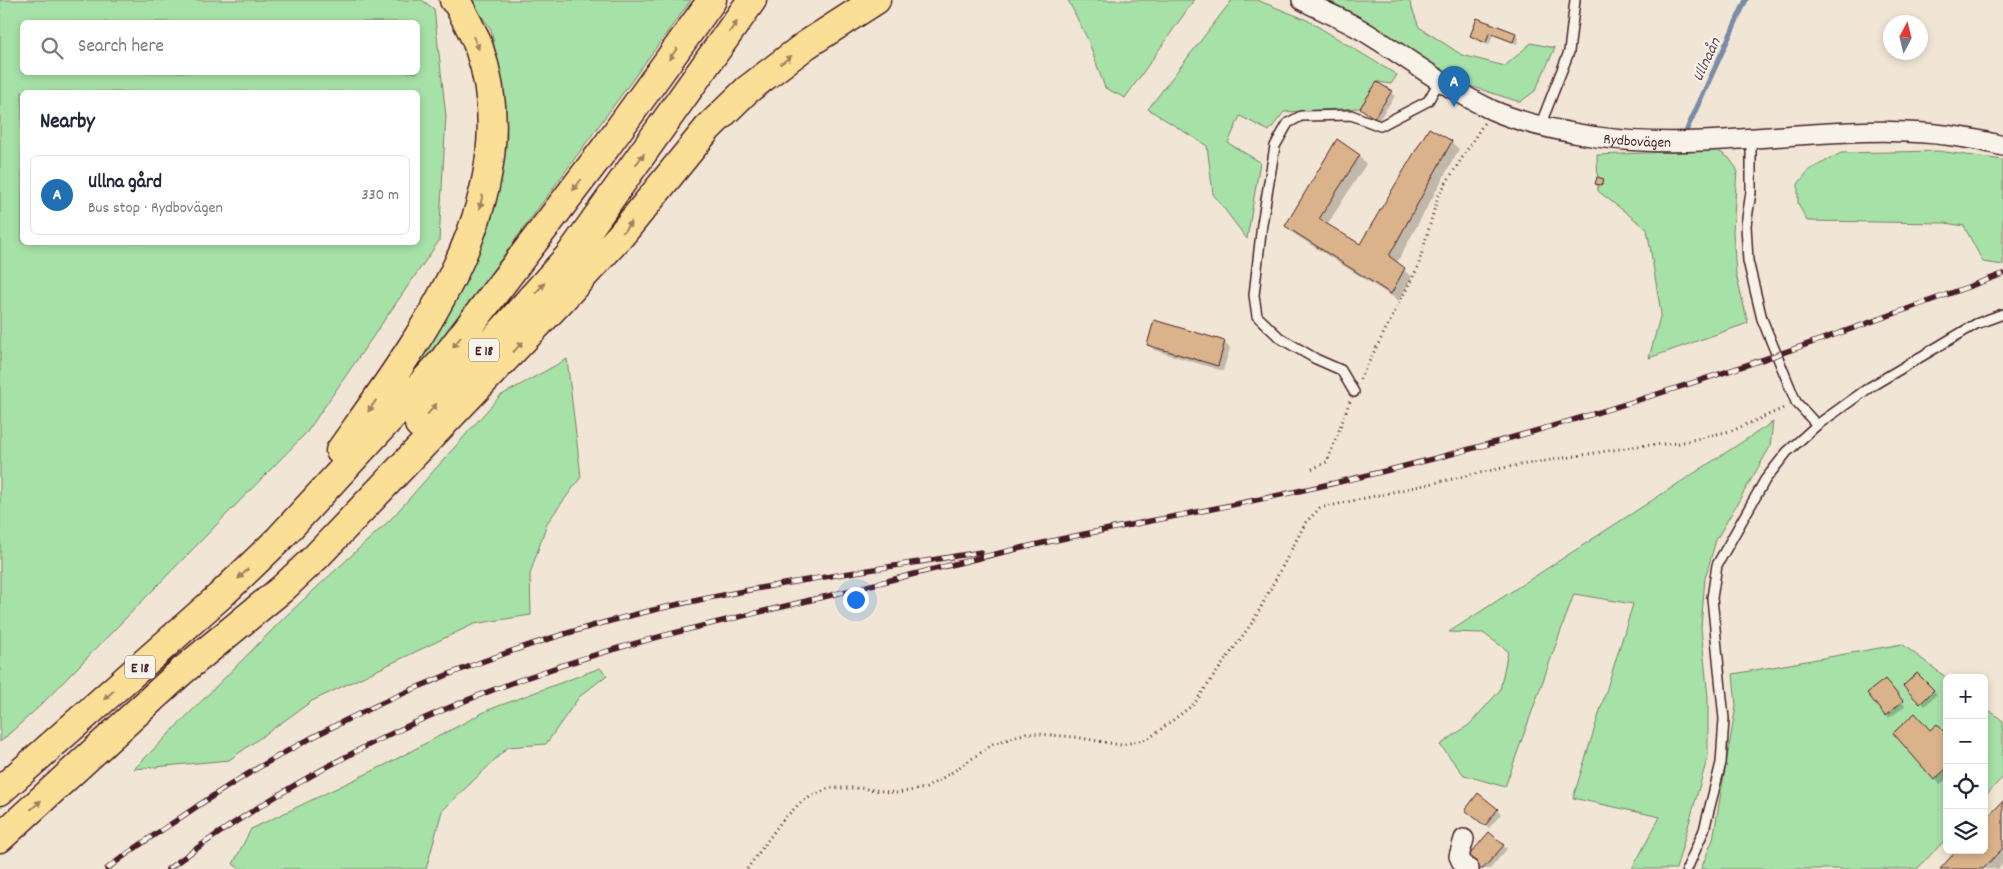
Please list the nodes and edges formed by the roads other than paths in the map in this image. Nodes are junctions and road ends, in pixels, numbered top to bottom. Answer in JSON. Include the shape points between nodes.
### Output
{"nodes":[{"id":1,"x":454,"y":0,"type":"edge"},
{"id":2,"x":712,"y":0,"type":"edge"},
{"id":3,"x":752,"y":0,"type":"edge"},
{"id":4,"x":876,"y":0,"type":"edge"},
{"id":5,"x":1302,"y":0,"type":"edge"},
{"id":6,"x":1575,"y":0,"type":"edge"},
{"id":7,"x":1440,"y":80,"type":"junction"},
{"id":8,"x":1540,"y":126,"type":"junction"},
{"id":9,"x":1751,"y":138,"type":"junction"},
{"id":10,"x":2003,"y":146,"type":"edge"},
{"id":11,"x":2003,"y":314,"type":"edge"},
{"id":12,"x":1354,"y":392,"type":"road end"},
{"id":13,"x":1817,"y":425,"type":"junction"},
{"id":14,"x":278,"y":540,"type":"junction"},
{"id":15,"x":181,"y":672,"type":"junction"},
{"id":16,"x":0,"y":791,"type":"edge"},
{"id":17,"x":0,"y":838,"type":"edge"},
{"id":18,"x":1464,"y":839,"type":"dead end"},
{"id":19,"x":1470,"y":869,"type":"edge"},
{"id":20,"x":1687,"y":869,"type":"edge"}],
"edges":[{"from":1,"to":14,"type":"highway","one_way":true,"via":[[479,48],[488,84],[491,138],[489,166],[479,212],[451,281],[414,346]]},
{"from":2,"to":14,"type":"highway","number":"E 18","one_way":true,"via":[[606,147],[442,362]]},
{"from":15,"to":3,"type":"highway","number":"E 18","one_way":true,"via":[[377,472],[570,255]]},
{"from":15,"to":4,"type":"highway","one_way":true,"via":[[316,557],[563,298],[621,235],[708,128],[747,90],[806,45]]},
{"from":5,"to":7,"type":"street","name":"Rydbovägen","via":[[1359,29]]},
{"from":6,"to":8,"type":"lane","via":[[1569,52]]},
{"from":7,"to":8,"type":"street","name":"Rydbovägen","via":[[1492,110]]},
{"from":7,"to":12,"type":"lane","via":[[1428,101],[1380,126],[1351,115],[1301,116],[1288,123],[1275,146],[1254,295],[1258,316],[1280,338],[1341,370]]},
{"from":8,"to":9,"type":"street","name":"Rydbovägen","via":[[1598,137],[1664,141]]},
{"from":9,"to":10,"type":"street","name":"Rydbovägen","via":[[1850,132],[1924,132],[1973,138]]},
{"from":9,"to":13,"type":"lane","via":[[1751,192],[1746,226],[1748,261],[1762,319],[1796,402]]},
{"from":11,"to":13,"type":"lane","via":[[1976,324],[1894,372]]},
{"from":13,"to":20,"type":"lane","via":[[1786,452],[1765,480],[1717,565],[1712,598],[1724,718],[1721,762],[1704,830]]},
{"from":14,"to":16,"type":"highway","number":"E 18","one_way":true,"via":[[220,596]]},
{"from":17,"to":15,"type":"highway","number":"E 18","one_way":true},
{"from":18,"to":19,"type":"street","via":[[1459,856],[1464,867]]}]}
